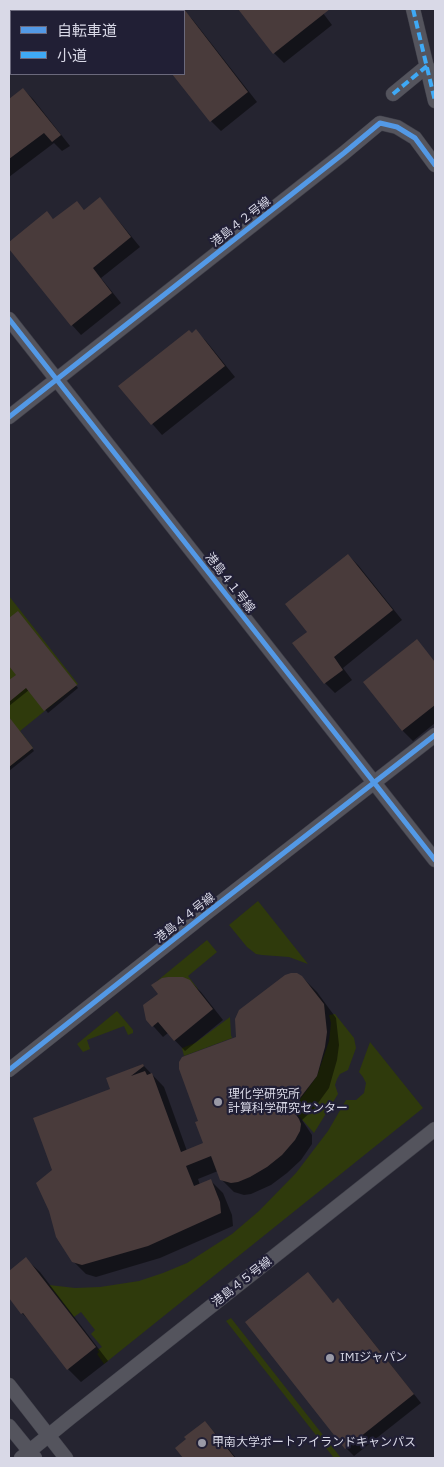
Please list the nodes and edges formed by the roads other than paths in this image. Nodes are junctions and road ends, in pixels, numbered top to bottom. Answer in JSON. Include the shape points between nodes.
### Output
{"nodes":[{"id":1,"x":413,"y":9,"type":"edge"},
{"id":2,"x":427,"y":66,"type":"junction"},
{"id":3,"x":393,"y":94,"type":"dead end"},
{"id":4,"x":435,"y":101,"type":"edge"},
{"id":5,"x":435,"y":165,"type":"edge"},
{"id":6,"x":9,"y":319,"type":"edge"},
{"id":7,"x":56,"y":379,"type":"junction"},
{"id":8,"x":9,"y":417,"type":"edge"},
{"id":9,"x":435,"y":736,"type":"edge"},
{"id":10,"x":374,"y":784,"type":"junction"},
{"id":11,"x":435,"y":860,"type":"edge"},
{"id":12,"x":9,"y":1070,"type":"edge"},
{"id":13,"x":435,"y":1129,"type":"edge"},
{"id":14,"x":9,"y":1385,"type":"edge"},
{"id":15,"x":9,"y":1426,"type":"edge"},
{"id":16,"x":48,"y":1435,"type":"junction"},
{"id":17,"x":28,"y":1456,"type":"edge"},
{"id":18,"x":66,"y":1458,"type":"edge"}],
"edges":[{"from":1,"to":2,"type":"street"},
{"from":2,"to":3,"type":"street"},
{"from":2,"to":4,"type":"street"},
{"from":5,"to":7,"type":"street","name":"港島４２号線","via":[[415,138],[397,127],[380,123]]},
{"from":6,"to":7,"type":"street","name":"港島４１号線"},
{"from":7,"to":8,"type":"street"},
{"from":7,"to":10,"type":"street","name":"港島４１号線"},
{"from":9,"to":10,"type":"street"},
{"from":10,"to":11,"type":"street","name":"港島４１号線"},
{"from":10,"to":12,"type":"street","name":"港島４４号線"},
{"from":13,"to":16,"type":"street","name":"港島４５号線"},
{"from":14,"to":16,"type":"street"},
{"from":15,"to":17,"type":"street"},
{"from":16,"to":17,"type":"street","name":"港島４５号線"},
{"from":16,"to":18,"type":"street"}]}
